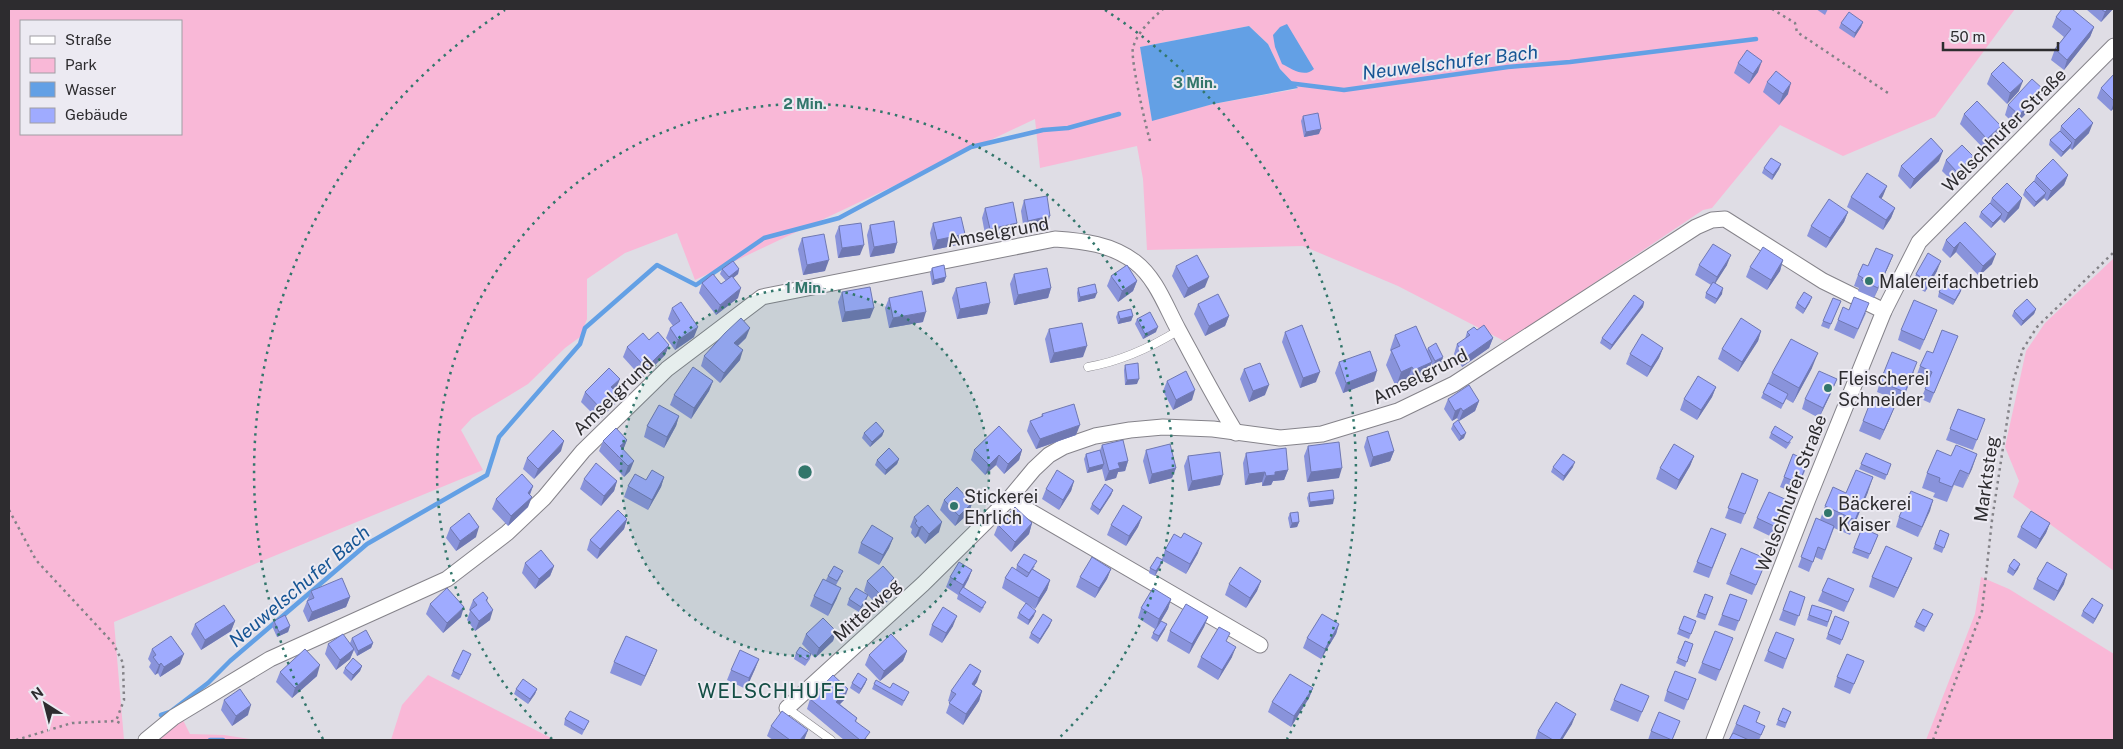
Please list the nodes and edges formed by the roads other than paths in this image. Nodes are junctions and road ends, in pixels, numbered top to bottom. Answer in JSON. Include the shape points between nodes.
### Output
{"nodes":[{"id":1,"x":2114,"y":46,"type":"edge"},
{"id":2,"x":1884,"y":311,"type":"junction"},
{"id":3,"x":1179,"y":330,"type":"junction"},
{"id":4,"x":1088,"y":368,"type":"dead end"},
{"id":5,"x":1236,"y":433,"type":"junction"},
{"id":6,"x":1009,"y":499,"type":"junction"},
{"id":7,"x":1260,"y":645,"type":"dead end"},
{"id":8,"x":787,"y":708,"type":"joint"},
{"id":9,"x":146,"y":740,"type":"edge"},
{"id":10,"x":831,"y":740,"type":"edge"},
{"id":11,"x":1714,"y":740,"type":"edge"}],
"edges":[{"from":1,"to":2,"type":"street","name":"Welschhufer Straße","via":[[1918,242]]},
{"from":2,"to":5,"type":"street","name":"Amselgrund","via":[[1823,281],[1725,218],[1712,220],[1696,227],[1454,384],[1398,411],[1322,434],[1280,438]]},
{"from":2,"to":11,"type":"street","name":"Welschhufer Straße"},
{"from":3,"to":4,"type":"lane","via":[[1136,354]]},
{"from":3,"to":5,"type":"street","name":"Amselgrund"},
{"from":3,"to":9,"type":"street","name":"Amselgrund","via":[[1152,281],[1136,262],[1114,249],[1090,242],[1055,239],[762,297],[667,369],[582,451],[544,498],[507,533],[447,579],[270,659],[174,717]]},
{"from":5,"to":6,"type":"street","name":"Mittelweg","via":[[1188,426],[1095,436],[1049,455]]},
{"from":6,"to":7,"type":"street"},
{"from":6,"to":8,"type":"street","name":"Mittelweg","via":[[923,584]]},
{"from":8,"to":10,"type":"lane","name":"Mittelweg"}]}
